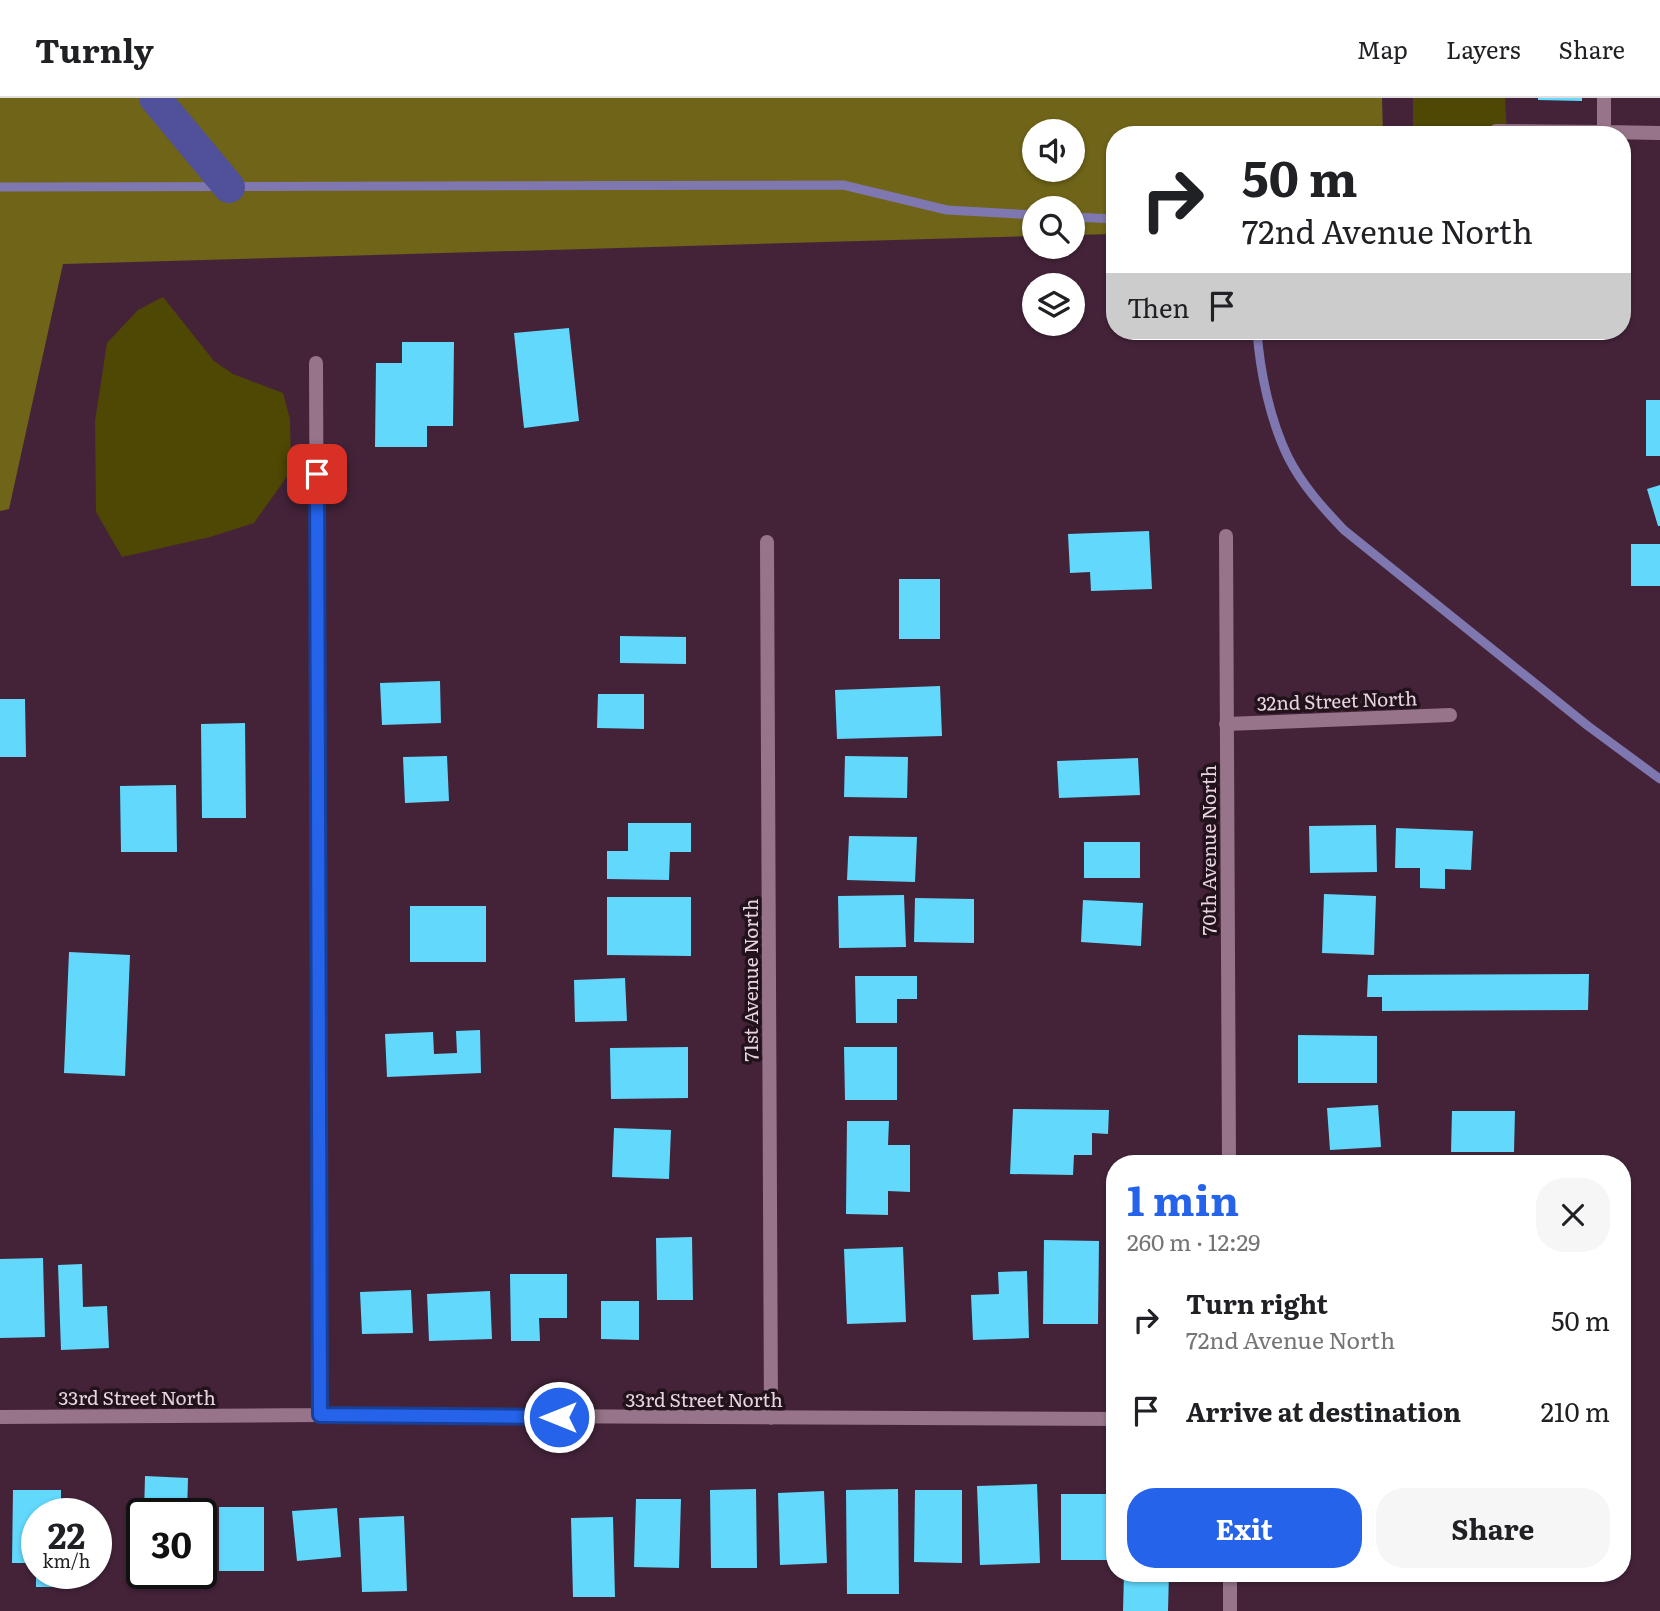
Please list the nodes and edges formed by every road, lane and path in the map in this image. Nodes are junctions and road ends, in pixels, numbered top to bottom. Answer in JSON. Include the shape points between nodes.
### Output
{"nodes":[{"id":1,"x":1604,"y":98,"type":"edge"},
{"id":2,"x":1604,"y":126,"type":"edge"},
{"id":3,"x":1631,"y":132,"type":"edge"},
{"id":4,"x":1660,"y":132,"type":"edge"},
{"id":5,"x":316,"y":363,"type":"dead end"},
{"id":6,"x":1226,"y":536,"type":"dead end"},
{"id":7,"x":767,"y":542,"type":"dead end"},
{"id":8,"x":1450,"y":715,"type":"dead end"},
{"id":9,"x":1226,"y":724,"type":"junction"},
{"id":10,"x":1229,"y":1155,"type":"edge"},
{"id":11,"x":320,"y":1415,"type":"junction"},
{"id":12,"x":0,"y":1417,"type":"edge"},
{"id":13,"x":771,"y":1419,"type":"junction"},
{"id":14,"x":1106,"y":1419,"type":"edge"},
{"id":15,"x":1230,"y":1582,"type":"edge"},
{"id":16,"x":1230,"y":1611,"type":"edge"}],
"edges":[{"from":1,"to":2,"type":"street"},
{"from":3,"to":4,"type":"street"},
{"from":5,"to":11,"type":"street"},
{"from":6,"to":9,"type":"street","name":"70th Avenue North"},
{"from":7,"to":13,"type":"street","name":"71st Avenue North"},
{"from":8,"to":9,"type":"street","name":"32nd Street North"},
{"from":9,"to":10,"type":"street","name":"70th Avenue North"},
{"from":11,"to":12,"type":"street","name":"33rd Street North"},
{"from":11,"to":13,"type":"street","name":"33rd Street North"},
{"from":13,"to":14,"type":"street","name":"33rd Street North"},
{"from":15,"to":16,"type":"street"}]}
